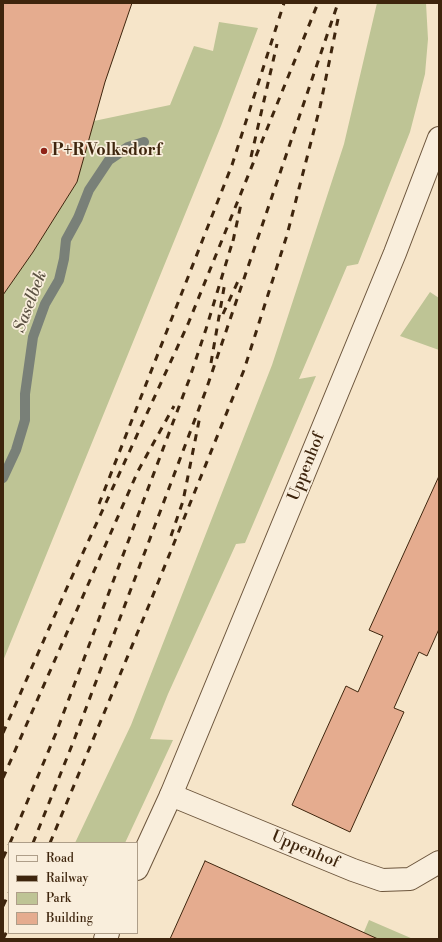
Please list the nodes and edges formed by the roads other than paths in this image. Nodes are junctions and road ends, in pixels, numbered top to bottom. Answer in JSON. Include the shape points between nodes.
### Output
{"nodes":[{"id":1,"x":439,"y":138,"type":"edge"},
{"id":2,"x":171,"y":795,"type":"junction"},
{"id":3,"x":439,"y":862,"type":"edge"},
{"id":4,"x":138,"y":867,"type":"edge"}],
"edges":[{"from":1,"to":2,"type":"street","name":"Uppenhof","via":[[395,254]]},
{"from":2,"to":3,"type":"street","name":"Uppenhof","via":[[382,880],[410,879]]},
{"from":2,"to":4,"type":"street","name":"Uppenhof"}]}
